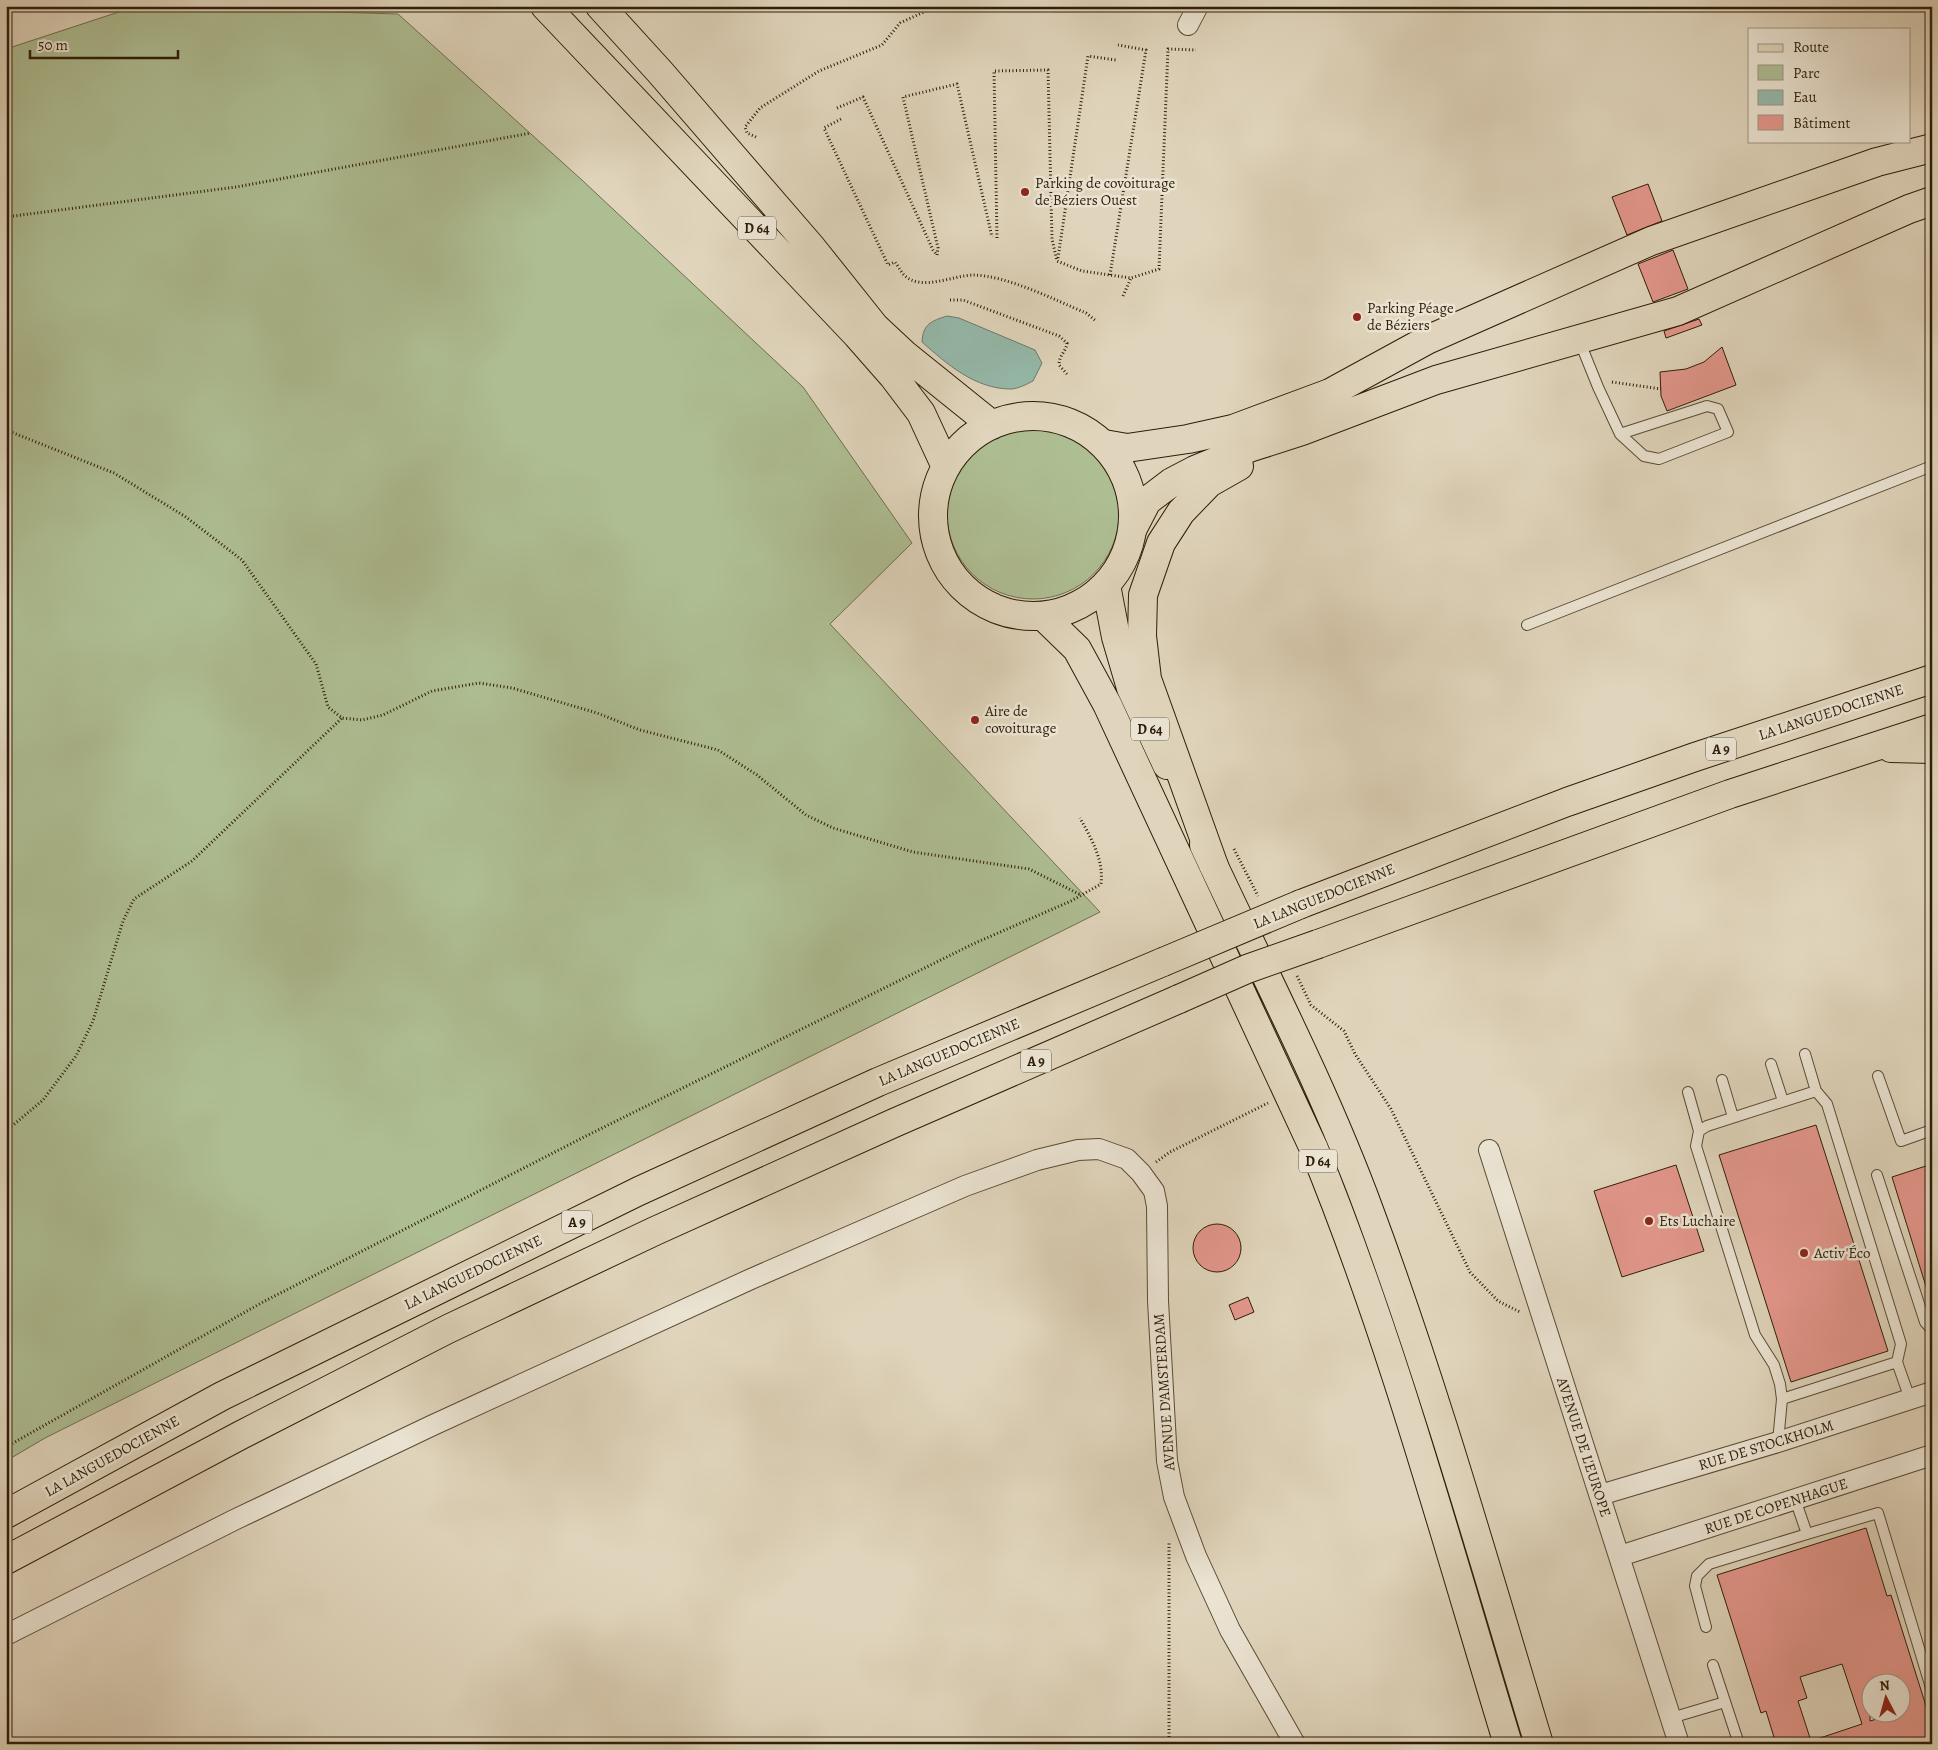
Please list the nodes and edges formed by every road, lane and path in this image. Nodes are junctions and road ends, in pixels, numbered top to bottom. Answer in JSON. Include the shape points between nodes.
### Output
{"nodes":[{"id":1,"x":545,"y":6,"type":"edge"},
{"id":2,"x":600,"y":6,"type":"edge"},
{"id":3,"x":956,"y":6,"type":"edge"},
{"id":4,"x":1022,"y":6,"type":"edge"},
{"id":5,"x":1081,"y":6,"type":"edge"},
{"id":6,"x":1198,"y":6,"type":"edge"},
{"id":7,"x":1675,"y":6,"type":"edge"},
{"id":8,"x":1761,"y":6,"type":"edge"},
{"id":9,"x":1847,"y":6,"type":"edge"},
{"id":10,"x":1932,"y":6,"type":"edge"},
{"id":11,"x":1188,"y":25,"type":"dead end"},
{"id":12,"x":1118,"y":45,"type":"dead end"},
{"id":13,"x":1196,"y":50,"type":"dead end"},
{"id":14,"x":1116,"y":60,"type":"dead end"},
{"id":15,"x":837,"y":108,"type":"dead end"},
{"id":16,"x":841,"y":119,"type":"dead end"},
{"id":17,"x":531,"y":133,"type":"dead end"},
{"id":18,"x":756,"y":136,"type":"dead end"},
{"id":19,"x":1932,"y":148,"type":"edge"},
{"id":20,"x":1932,"y":201,"type":"edge"},
{"id":21,"x":6,"y":217,"type":"edge"},
{"id":22,"x":1057,"y":261,"type":"junction"},
{"id":23,"x":1110,"y":275,"type":"junction"},
{"id":24,"x":1131,"y":278,"type":"junction"},
{"id":25,"x":1124,"y":296,"type":"dead end"},
{"id":26,"x":950,"y":300,"type":"dead end"},
{"id":27,"x":1096,"y":321,"type":"dead end"},
{"id":28,"x":1579,"y":339,"type":"junction"},
{"id":29,"x":1067,"y":374,"type":"dead end"},
{"id":30,"x":1595,"y":379,"type":"junction"},
{"id":31,"x":1661,"y":389,"type":"dead end"},
{"id":32,"x":992,"y":424,"type":"junction"},
{"id":33,"x":6,"y":430,"type":"edge"},
{"id":34,"x":1302,"y":431,"type":"junction"},
{"id":35,"x":1620,"y":434,"type":"junction"},
{"id":36,"x":1104,"y":444,"type":"junction"},
{"id":37,"x":1932,"y":466,"type":"edge"},
{"id":38,"x":946,"y":467,"type":"junction"},
{"id":39,"x":1133,"y":528,"type":"junction"},
{"id":40,"x":1106,"y":586,"type":"junction"},
{"id":41,"x":1043,"y":616,"type":"junction"},
{"id":42,"x":1527,"y":625,"type":"dead end"},
{"id":43,"x":1932,"y":679,"type":"edge"},
{"id":44,"x":342,"y":718,"type":"junction"},
{"id":45,"x":1932,"y":728,"type":"edge"},
{"id":46,"x":1869,"y":747,"type":"junction"},
{"id":47,"x":1932,"y":749,"type":"edge"},
{"id":48,"x":1080,"y":818,"type":"dead end"},
{"id":49,"x":1231,"y":846,"type":"dead end"},
{"id":50,"x":1214,"y":866,"type":"junction"},
{"id":51,"x":1081,"y":895,"type":"junction"},
{"id":52,"x":1259,"y":897,"type":"dead end"},
{"id":53,"x":1294,"y":969,"type":"dead end"},
{"id":54,"x":1805,"y":1054,"type":"dead end"},
{"id":55,"x":1772,"y":1064,"type":"dead end"},
{"id":56,"x":1878,"y":1076,"type":"dead end"},
{"id":57,"x":1722,"y":1080,"type":"dead end"},
{"id":58,"x":1816,"y":1091,"type":"junction"},
{"id":59,"x":1288,"y":1092,"type":"junction"},
{"id":60,"x":1688,"y":1092,"type":"dead end"},
{"id":61,"x":1782,"y":1101,"type":"junction"},
{"id":62,"x":1733,"y":1117,"type":"junction"},
{"id":63,"x":1932,"y":1130,"type":"edge"},
{"id":64,"x":6,"y":1131,"type":"edge"},
{"id":65,"x":1700,"y":1131,"type":"junction"},
{"id":66,"x":1489,"y":1150,"type":"dead end"},
{"id":67,"x":1141,"y":1173,"type":"junction"},
{"id":68,"x":1877,"y":1175,"type":"dead end"},
{"id":69,"x":1545,"y":1325,"type":"junction"},
{"id":70,"x":1932,"y":1330,"type":"edge"},
{"id":71,"x":1897,"y":1362,"type":"junction"},
{"id":72,"x":1932,"y":1392,"type":"edge"},
{"id":73,"x":1782,"y":1399,"type":"junction"},
{"id":74,"x":1910,"y":1399,"type":"junction"},
{"id":75,"x":1778,"y":1442,"type":"junction"},
{"id":76,"x":6,"y":1447,"type":"edge"},
{"id":77,"x":1932,"y":1455,"type":"edge"},
{"id":78,"x":1600,"y":1495,"type":"junction"},
{"id":79,"x":1795,"y":1499,"type":"junction"},
{"id":80,"x":6,"y":1514,"type":"edge"},
{"id":81,"x":1807,"y":1534,"type":"junction"},
{"id":82,"x":1169,"y":1536,"type":"dead end"},
{"id":83,"x":1620,"y":1556,"type":"junction"},
{"id":84,"x":6,"y":1560,"type":"edge"},
{"id":85,"x":1706,"y":1627,"type":"dead end"},
{"id":86,"x":6,"y":1635,"type":"edge"},
{"id":87,"x":1713,"y":1665,"type":"dead end"},
{"id":88,"x":1932,"y":1691,"type":"edge"},
{"id":89,"x":1725,"y":1702,"type":"junction"},
{"id":90,"x":1671,"y":1718,"type":"junction"},
{"id":91,"x":1169,"y":1744,"type":"edge"},
{"id":92,"x":1295,"y":1744,"type":"edge"},
{"id":93,"x":1508,"y":1744,"type":"edge"},
{"id":94,"x":1539,"y":1744,"type":"edge"},
{"id":95,"x":1679,"y":1744,"type":"edge"},
{"id":96,"x":1739,"y":1744,"type":"edge"}],
"edges":[{"from":1,"to":38,"type":"main road","number":"D 64","via":[[893,376],[921,413]]},
{"from":2,"to":32,"type":"main road","number":"D 64","via":[[806,241],[875,327]]},
{"from":3,"to":18,"type":"path","via":[[900,22],[882,45],[820,71],[760,108],[745,127],[747,133]]},
{"from":4,"to":5,"type":"path","via":[[1054,11],[1077,10]]},
{"from":6,"to":11,"type":"street"},
{"from":7,"to":8,"type":"path","via":[[1701,12]]},
{"from":9,"to":10,"type":"path"},
{"from":12,"to":23,"type":"path","via":[[1146,50]]},
{"from":13,"to":24,"type":"path","via":[[1168,49],[1159,269]]},
{"from":14,"to":22,"type":"path","via":[[1088,56]]},
{"from":15,"to":22,"type":"path","via":[[863,97],[937,255],[903,97],[957,84],[994,237],[994,71],[1048,70],[1052,239]]},
{"from":16,"to":27,"type":"path","via":[[824,128],[888,266],[895,262],[904,275],[923,283],[974,275],[999,279],[1086,313]]},
{"from":17,"to":21,"type":"path","via":[[236,187]]},
{"from":19,"to":36,"type":"main road","via":[[1877,162],[1651,241],[1427,340],[1330,393],[1233,429],[1127,448]]},
{"from":20,"to":28,"type":"main road","via":[[1678,311]]},
{"from":22,"to":23,"type":"path","via":[[1082,271]]},
{"from":23,"to":24,"type":"path"},
{"from":24,"to":25,"type":"path"},
{"from":26,"to":29,"type":"path","via":[[963,300],[1059,336],[1067,342],[1066,351],[1059,358],[1059,365]]},
{"from":28,"to":30,"type":"lane"},
{"from":28,"to":34,"type":"main road","via":[[1436,380]]},
{"from":30,"to":31,"type":"path"},
{"from":30,"to":35,"type":"lane"},
{"from":32,"to":36,"type":"main road","via":[[1017,417],[1044,416],[1070,422]]},
{"from":32,"to":38,"type":"main road","via":[[965,442]]},
{"from":33,"to":44,"type":"path","via":[[114,473],[186,517],[242,560],[316,664],[328,707]]},
{"from":34,"to":39,"type":"main road","via":[[1249,448],[1172,482],[1148,501]]},
{"from":34,"to":50,"type":"main road","via":[[1209,483],[1181,512],[1161,543],[1143,595],[1142,636],[1147,679]]},
{"from":35,"to":35,"type":"lane","via":[[1707,406],[1718,409],[1728,432],[1659,459],[1644,456]]},
{"from":36,"to":39,"type":"main road","via":[[1122,469],[1130,490]]},
{"from":37,"to":42,"type":"lane"},
{"from":38,"to":41,"type":"main road","via":[[936,492],[933,518],[937,544],[948,569],[966,590],[988,606],[1015,614]]},
{"from":39,"to":40,"type":"main road","via":[[1124,559]]},
{"from":40,"to":41,"type":"main road","via":[[1087,601],[1066,611]]},
{"from":40,"to":50,"type":"main road","number":"D 64","via":[[1131,688]]},
{"from":41,"to":59,"type":"main road","number":"D 64","via":[[1077,649],[1107,704]]},
{"from":43,"to":80,"type":"main road","name":"LA LANGUEDOCIENNE","number":"A 9","bridge":true,"via":[[1576,799],[1301,904],[878,1082],[639,1191],[222,1396]]},
{"from":44,"to":51,"type":"path","via":[[362,720],[382,715],[432,691],[479,683],[512,688],[598,713],[640,730],[718,750],[757,775],[806,815],[833,828],[913,852],[1029,869]]},
{"from":44,"to":64,"type":"path","via":[[192,861],[134,899],[123,920],[92,1021],[76,1056],[43,1100]]},
{"from":45,"to":46,"type":"main road","number":"A 9"},
{"from":46,"to":47,"type":"main road"},
{"from":46,"to":84,"type":"main road","number":"A 9","bridge":true,"via":[[1582,846],[1247,969],[876,1130],[457,1325]]},
{"from":48,"to":51,"type":"path","via":[[1094,844],[1102,873],[1101,884]]},
{"from":49,"to":52,"type":"path"},
{"from":50,"to":94,"type":"main road","number":"D 64","via":[[1314,1078],[1369,1208],[1430,1383]]},
{"from":51,"to":76,"type":"path","via":[[973,944],[588,1135],[263,1302]]},
{"from":53,"to":69,"type":"path","via":[[1311,1005],[1344,1031],[1391,1109],[1470,1272],[1498,1301]]},
{"from":54,"to":58,"type":"lane"},
{"from":55,"to":61,"type":"lane"},
{"from":56,"to":63,"type":"lane","via":[[1901,1141]]},
{"from":57,"to":62,"type":"lane"},
{"from":58,"to":61,"type":"lane"},
{"from":58,"to":71,"type":"lane","via":[[1827,1104],[1902,1344]]},
{"from":59,"to":67,"type":"path","via":[[1170,1152]]},
{"from":59,"to":93,"type":"main road","number":"D 64","via":[[1343,1222],[1399,1383]]},
{"from":60,"to":65,"type":"lane"},
{"from":61,"to":62,"type":"lane"},
{"from":62,"to":65,"type":"lane"},
{"from":65,"to":73,"type":"lane","via":[[1696,1146],[1706,1181],[1755,1335],[1774,1365]]},
{"from":66,"to":69,"type":"street","name":"AVENUE DE L'EUROPE"},
{"from":67,"to":86,"type":"street","via":[[1127,1159],[1099,1149],[1078,1150],[1038,1160],[965,1186],[751,1279],[431,1426]]},
{"from":67,"to":92,"type":"street","name":"AVENUE D'AMSTERDAM","via":[[1154,1191],[1157,1206],[1158,1301],[1167,1460],[1174,1498],[1230,1630]]},
{"from":68,"to":70,"type":"lane","via":[[1926,1322]]},
{"from":69,"to":78,"type":"street","name":"AVENUE DE L'EUROPE"},
{"from":71,"to":73,"type":"lane"},
{"from":71,"to":74,"type":"lane"},
{"from":72,"to":74,"type":"street","name":"RUE DE STOCKHOLM"},
{"from":73,"to":75,"type":"lane"},
{"from":74,"to":75,"type":"street","name":"RUE DE STOCKHOLM"},
{"from":75,"to":78,"type":"street","name":"RUE DE STOCKHOLM"},
{"from":77,"to":79,"type":"street","name":"RUE DE COPENHAGUE"},
{"from":78,"to":83,"type":"street","name":"AVENUE DE L'EUROPE"},
{"from":79,"to":81,"type":"lane"},
{"from":79,"to":83,"type":"street","name":"RUE DE COPENHAGUE"},
{"from":81,"to":85,"type":"lane","via":[[1709,1564],[1696,1576],[1695,1586]]},
{"from":81,"to":88,"type":"lane","via":[[1878,1513]]},
{"from":82,"to":91,"type":"path"},
{"from":83,"to":90,"type":"street","name":"AVENUE DE L'EUROPE"},
{"from":87,"to":89,"type":"lane"},
{"from":89,"to":90,"type":"lane"},
{"from":89,"to":96,"type":"lane"},
{"from":90,"to":95,"type":"street","name":"AVENUE DE L'EUROPE"}]}
